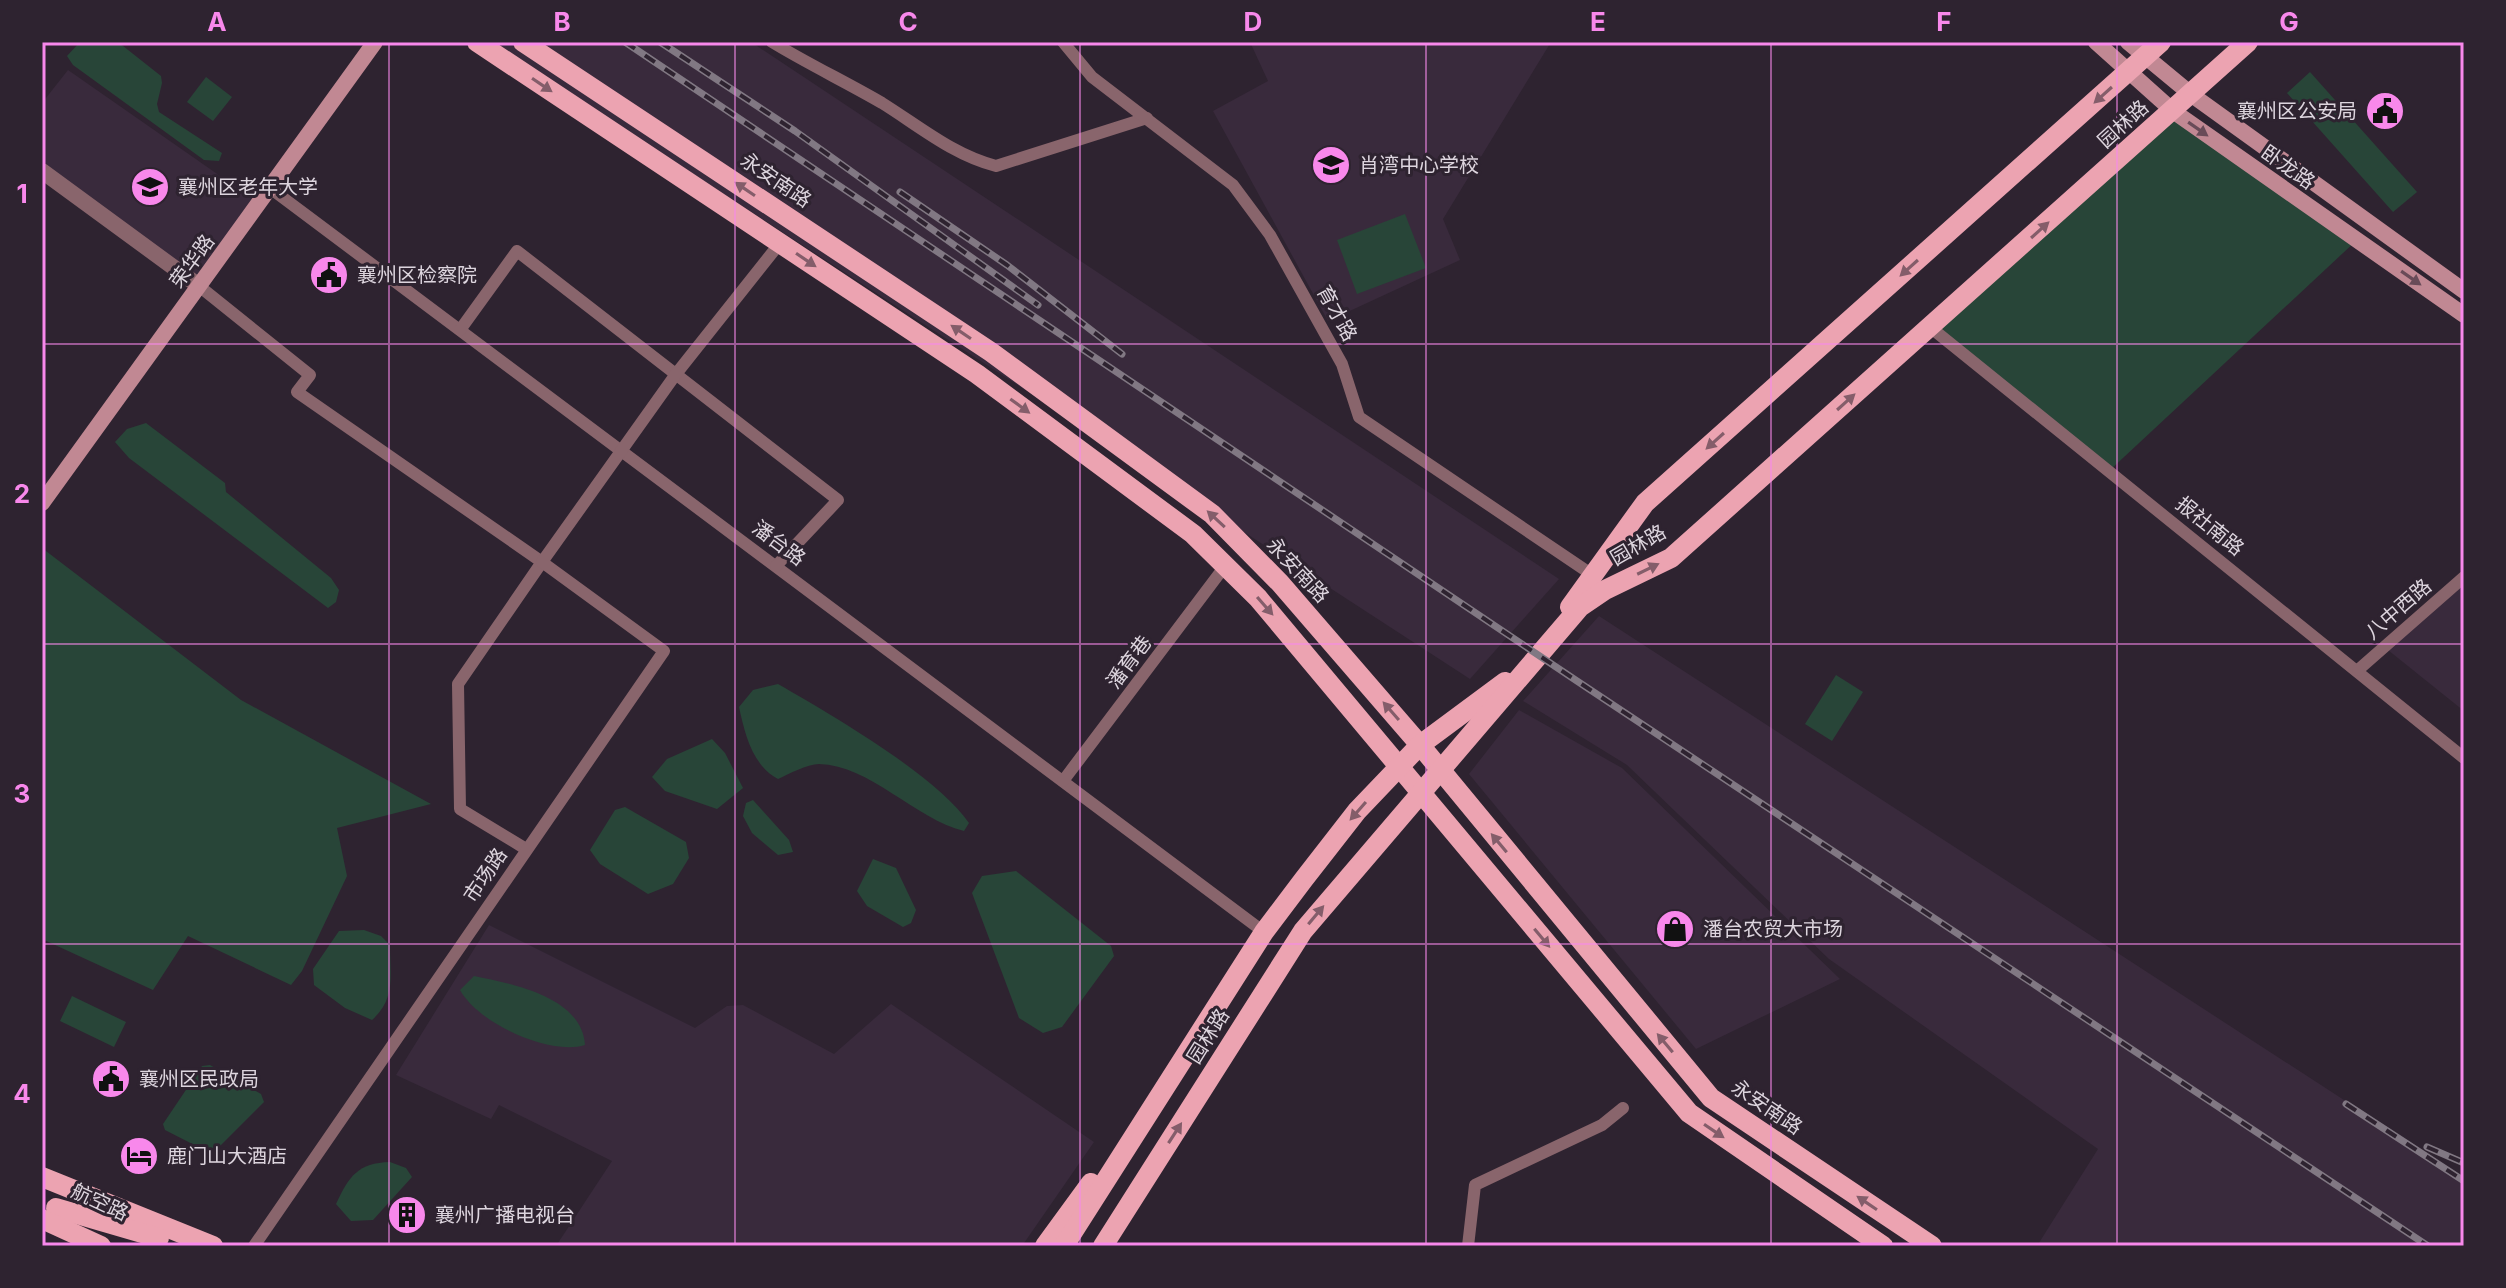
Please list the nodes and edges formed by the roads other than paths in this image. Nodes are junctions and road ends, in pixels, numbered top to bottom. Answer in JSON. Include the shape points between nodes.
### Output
{"nodes":[{"id":1,"x":375,"y":42,"type":"edge"},
{"id":2,"x":477,"y":42,"type":"edge"},
{"id":3,"x":523,"y":42,"type":"edge"},
{"id":4,"x":772,"y":42,"type":"edge"},
{"id":5,"x":1063,"y":42,"type":"edge"},
{"id":6,"x":2096,"y":42,"type":"edge"},
{"id":7,"x":2128,"y":42,"type":"edge"},
{"id":8,"x":2161,"y":42,"type":"edge"},
{"id":9,"x":2248,"y":42,"type":"edge"},
{"id":10,"x":2145,"y":57,"type":"junction"},
{"id":11,"x":2129,"y":71,"type":"junction"},
{"id":12,"x":2192,"y":95,"type":"junction"},
{"id":13,"x":2173,"y":111,"type":"junction"},
{"id":14,"x":1147,"y":118,"type":"junction"},
{"id":15,"x":42,"y":171,"type":"edge"},
{"id":16,"x":270,"y":188,"type":"junction"},
{"id":17,"x":780,"y":243,"type":"junction"},
{"id":18,"x":199,"y":286,"type":"junction"},
{"id":19,"x":2464,"y":291,"type":"edge"},
{"id":20,"x":2464,"y":315,"type":"edge"},
{"id":21,"x":1930,"y":327,"type":"junction"},
{"id":22,"x":460,"y":330,"type":"junction"},
{"id":23,"x":676,"y":374,"type":"junction"},
{"id":24,"x":621,"y":450,"type":"junction"},
{"id":25,"x":42,"y":503,"type":"edge"},
{"id":26,"x":542,"y":562,"type":"junction"},
{"id":27,"x":776,"y":566,"type":"junction"},
{"id":28,"x":1225,"y":566,"type":"junction"},
{"id":29,"x":1594,"y":576,"type":"junction"},
{"id":30,"x":2464,"y":577,"type":"edge"},
{"id":31,"x":2358,"y":670,"type":"junction"},
{"id":32,"x":1420,"y":745,"type":"junction"},
{"id":33,"x":2464,"y":758,"type":"edge"},
{"id":34,"x":1400,"y":766,"type":"junction"},
{"id":35,"x":1440,"y":772,"type":"junction"},
{"id":36,"x":1063,"y":781,"type":"junction"},
{"id":37,"x":1420,"y":792,"type":"junction"},
{"id":38,"x":526,"y":849,"type":"junction"},
{"id":39,"x":1264,"y":932,"type":"junction"},
{"id":40,"x":1623,"y":1108,"type":"dead end"},
{"id":41,"x":1123,"y":1153,"type":"junction"},
{"id":42,"x":1149,"y":1174,"type":"junction"},
{"id":43,"x":42,"y":1177,"type":"edge"},
{"id":44,"x":47,"y":1209,"type":"edge"},
{"id":45,"x":171,"y":1243,"type":"edge"},
{"id":46,"x":101,"y":1246,"type":"edge"},
{"id":47,"x":138,"y":1246,"type":"edge"},
{"id":48,"x":213,"y":1246,"type":"edge"},
{"id":49,"x":254,"y":1246,"type":"edge"},
{"id":50,"x":1045,"y":1246,"type":"edge"},
{"id":51,"x":1064,"y":1246,"type":"edge"},
{"id":52,"x":1103,"y":1246,"type":"edge"},
{"id":53,"x":1119,"y":1246,"type":"edge"},
{"id":54,"x":1468,"y":1246,"type":"edge"},
{"id":55,"x":1883,"y":1246,"type":"edge"},
{"id":56,"x":1932,"y":1246,"type":"edge"}],
"edges":[{"from":1,"to":16,"type":"main road","name":"荣华路"},
{"from":2,"to":17,"type":"main road","one_way":true},
{"from":32,"to":3,"type":"main road","name":"永安南路","one_way":true,"via":[[1280,583],[1212,514],[991,352]]},
{"from":4,"to":14,"type":"street","via":[[970,160],[996,166]]},
{"from":5,"to":14,"type":"street","name":"育才路","via":[[1092,77]]},
{"from":6,"to":11,"type":"main road","name":"卧龙路"},
{"from":7,"to":10,"type":"main road","name":"卧龙路"},
{"from":8,"to":10,"type":"main road","name":"园林路"},
{"from":9,"to":12,"type":"main road","name":"园林路"},
{"from":10,"to":11,"type":"main road","name":"园林路"},
{"from":10,"to":12,"type":"main road","name":"卧龙路"},
{"from":11,"to":13,"type":"main road","name":"卧龙路"},
{"from":11,"to":29,"type":"main road","name":"园林路","one_way":true,"via":[[1645,503]]},
{"from":12,"to":13,"type":"main road","name":"园林路"},
{"from":12,"to":19,"type":"main road","name":"卧龙路"},
{"from":13,"to":20,"type":"main road","name":"卧龙路","one_way":true},
{"from":21,"to":13,"type":"main road","name":"园林路","one_way":true},
{"from":14,"to":29,"type":"street","name":"育才路","via":[[1233,185],[1270,235],[1342,364],[1359,417]]},
{"from":15,"to":18,"type":"street"},
{"from":16,"to":18,"type":"main road","name":"荣华路"},
{"from":16,"to":22,"type":"street","name":"潘台路"},
{"from":17,"to":23,"type":"street"},
{"from":17,"to":28,"type":"main road","one_way":true,"via":[[977,374],[1193,534]]},
{"from":18,"to":25,"type":"main road","name":"荣华路"},
{"from":18,"to":26,"type":"street","via":[[310,375],[297,392]]},
{"from":21,"to":31,"type":"street","name":"报社南路"},
{"from":35,"to":21,"type":"main road","name":"园林路","one_way":true,"via":[[1580,607],[1671,558]]},
{"from":22,"to":23,"type":"street","via":[[517,251]]},
{"from":22,"to":24,"type":"street","name":"潘台路"},
{"from":23,"to":24,"type":"street"},
{"from":23,"to":27,"type":"street","via":[[838,500]]},
{"from":24,"to":26,"type":"street"},
{"from":24,"to":27,"type":"street","name":"潘台路"},
{"from":26,"to":38,"type":"street","via":[[458,684],[460,809]]},
{"from":26,"to":38,"type":"street","name":"市场路","via":[[664,651]]},
{"from":27,"to":36,"type":"street","name":"潘台路"},
{"from":28,"to":34,"type":"main road","one_way":true},
{"from":28,"to":36,"type":"street","name":"潘育巷"},
{"from":29,"to":32,"type":"main road","name":"园林路","via":[[1502,686]]},
{"from":30,"to":31,"type":"street","name":"八中西路"},
{"from":31,"to":33,"type":"street","name":"报社南路"},
{"from":32,"to":34,"type":"main road","name":"园林路"},
{"from":32,"to":35,"type":"main road","name":"永安南路"},
{"from":34,"to":37,"type":"main road"},
{"from":34,"to":39,"type":"main road","name":"园林路","one_way":true,"via":[[1357,811]]},
{"from":35,"to":37,"type":"main road","name":"园林路"},
{"from":56,"to":35,"type":"main road","name":"永安南路","one_way":true,"via":[[1711,1098]]},
{"from":36,"to":39,"type":"street","name":"潘台路"},
{"from":42,"to":37,"type":"main road","name":"园林路","one_way":true,"via":[[1303,931]]},
{"from":37,"to":55,"type":"main road","one_way":true,"via":[[1689,1113]]},
{"from":38,"to":49,"type":"street","name":"市场路"},
{"from":39,"to":41,"type":"main road","name":"园林路"},
{"from":40,"to":54,"type":"street","via":[[1602,1125],[1475,1185]]},
{"from":41,"to":50,"type":"main road","name":"园林路","via":[[1082,1193]]},
{"from":41,"to":51,"type":"main road","name":"园林路"},
{"from":42,"to":52,"type":"main road","name":"园林路"},
{"from":42,"to":53,"type":"main road","name":"园林路","via":[[1147,1194]]},
{"from":43,"to":48,"type":"main road"},
{"from":44,"to":45,"type":"main road"},
{"from":44,"to":46,"type":"main road","name":"航空路"},
{"from":44,"to":47,"type":"main road","name":"航空路"}]}
